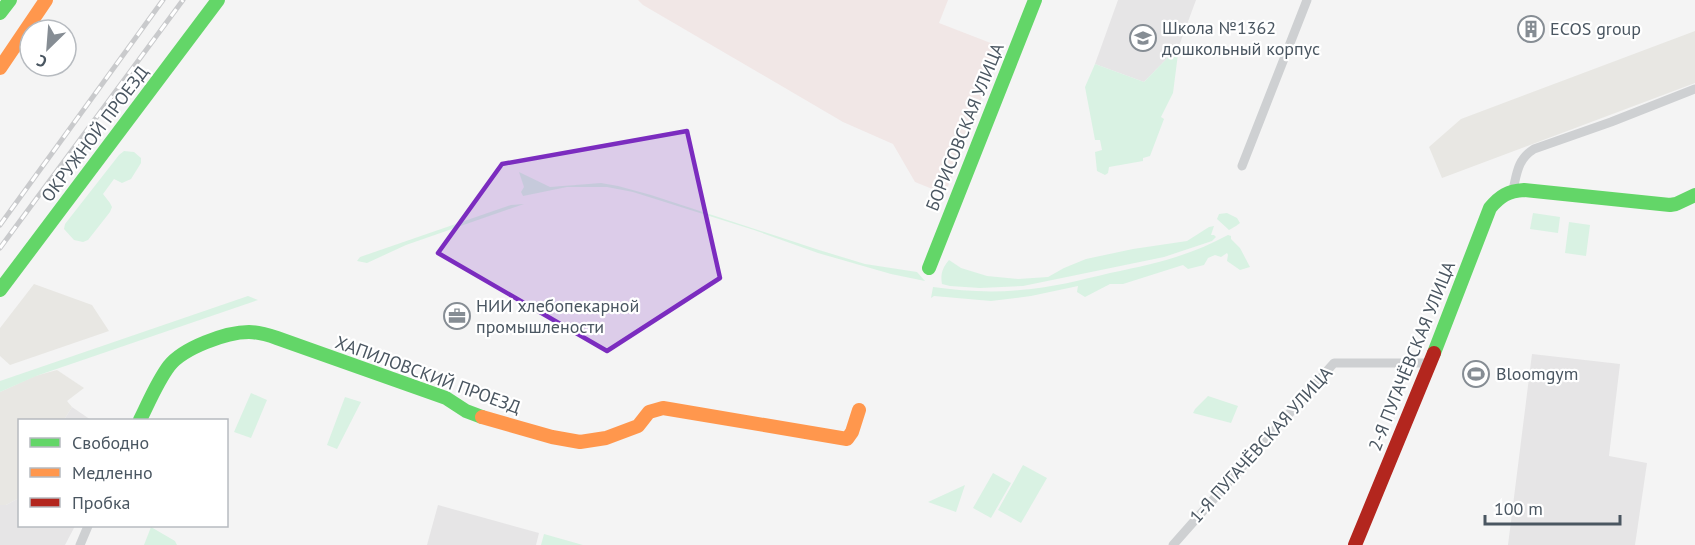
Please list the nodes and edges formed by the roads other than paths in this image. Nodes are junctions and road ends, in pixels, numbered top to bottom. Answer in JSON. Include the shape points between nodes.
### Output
{"nodes":[{"id":1,"x":10,"y":0,"type":"edge"},
{"id":2,"x":46,"y":0,"type":"edge"},
{"id":3,"x":218,"y":0,"type":"edge"},
{"id":4,"x":1035,"y":0,"type":"edge"},
{"id":5,"x":1307,"y":0,"type":"edge"},
{"id":6,"x":0,"y":13,"type":"edge"},
{"id":7,"x":0,"y":68,"type":"edge"},
{"id":8,"x":1695,"y":89,"type":"edge"},
{"id":9,"x":1242,"y":166,"type":"dead end"},
{"id":10,"x":1513,"y":190,"type":"junction"},
{"id":11,"x":1695,"y":195,"type":"edge"},
{"id":12,"x":929,"y":268,"type":"dead end"},
{"id":13,"x":0,"y":290,"type":"edge"},
{"id":14,"x":1430,"y":363,"type":"junction"},
{"id":15,"x":859,"y":410,"type":"dead end"},
{"id":16,"x":141,"y":419,"type":"edge"},
{"id":17,"x":87,"y":527,"type":"edge"},
{"id":18,"x":80,"y":545,"type":"edge"},
{"id":19,"x":1173,"y":545,"type":"edge"},
{"id":20,"x":1355,"y":545,"type":"edge"}],
"edges":[{"from":1,"to":6,"type":"street"},
{"from":2,"to":7,"type":"street"},
{"from":3,"to":13,"type":"street","name":"ОКРУЖНОЙ ПРОЕЗД"},
{"from":4,"to":12,"type":"street","name":"БОРИСОВСКАЯ УЛИЦА"},
{"from":5,"to":9,"type":"street"},
{"from":8,"to":10,"type":"street","via":[[1534,149],[1521,161]]},
{"from":10,"to":11,"type":"street","via":[[1670,205]]},
{"from":10,"to":14,"type":"street","name":"2-Я ПУГАЧЁВСКАЯ УЛИЦА","via":[[1501,195],[1490,207]]},
{"from":14,"to":19,"type":"street","name":"1-Я ПУГАЧЁВСКАЯ УЛИЦА","via":[[1334,363]]},
{"from":14,"to":20,"type":"street","name":"2-Я ПУГАЧЁВСКАЯ УЛИЦА"},
{"from":15,"to":16,"type":"street","name":"ХАПИЛОВСКИЙ ПРОЕЗД","via":[[847,439],[663,408],[649,412],[638,426],[606,438],[580,442],[477,416],[446,398],[277,338],[248,332],[176,358]]},
{"from":17,"to":18,"type":"street"}]}
